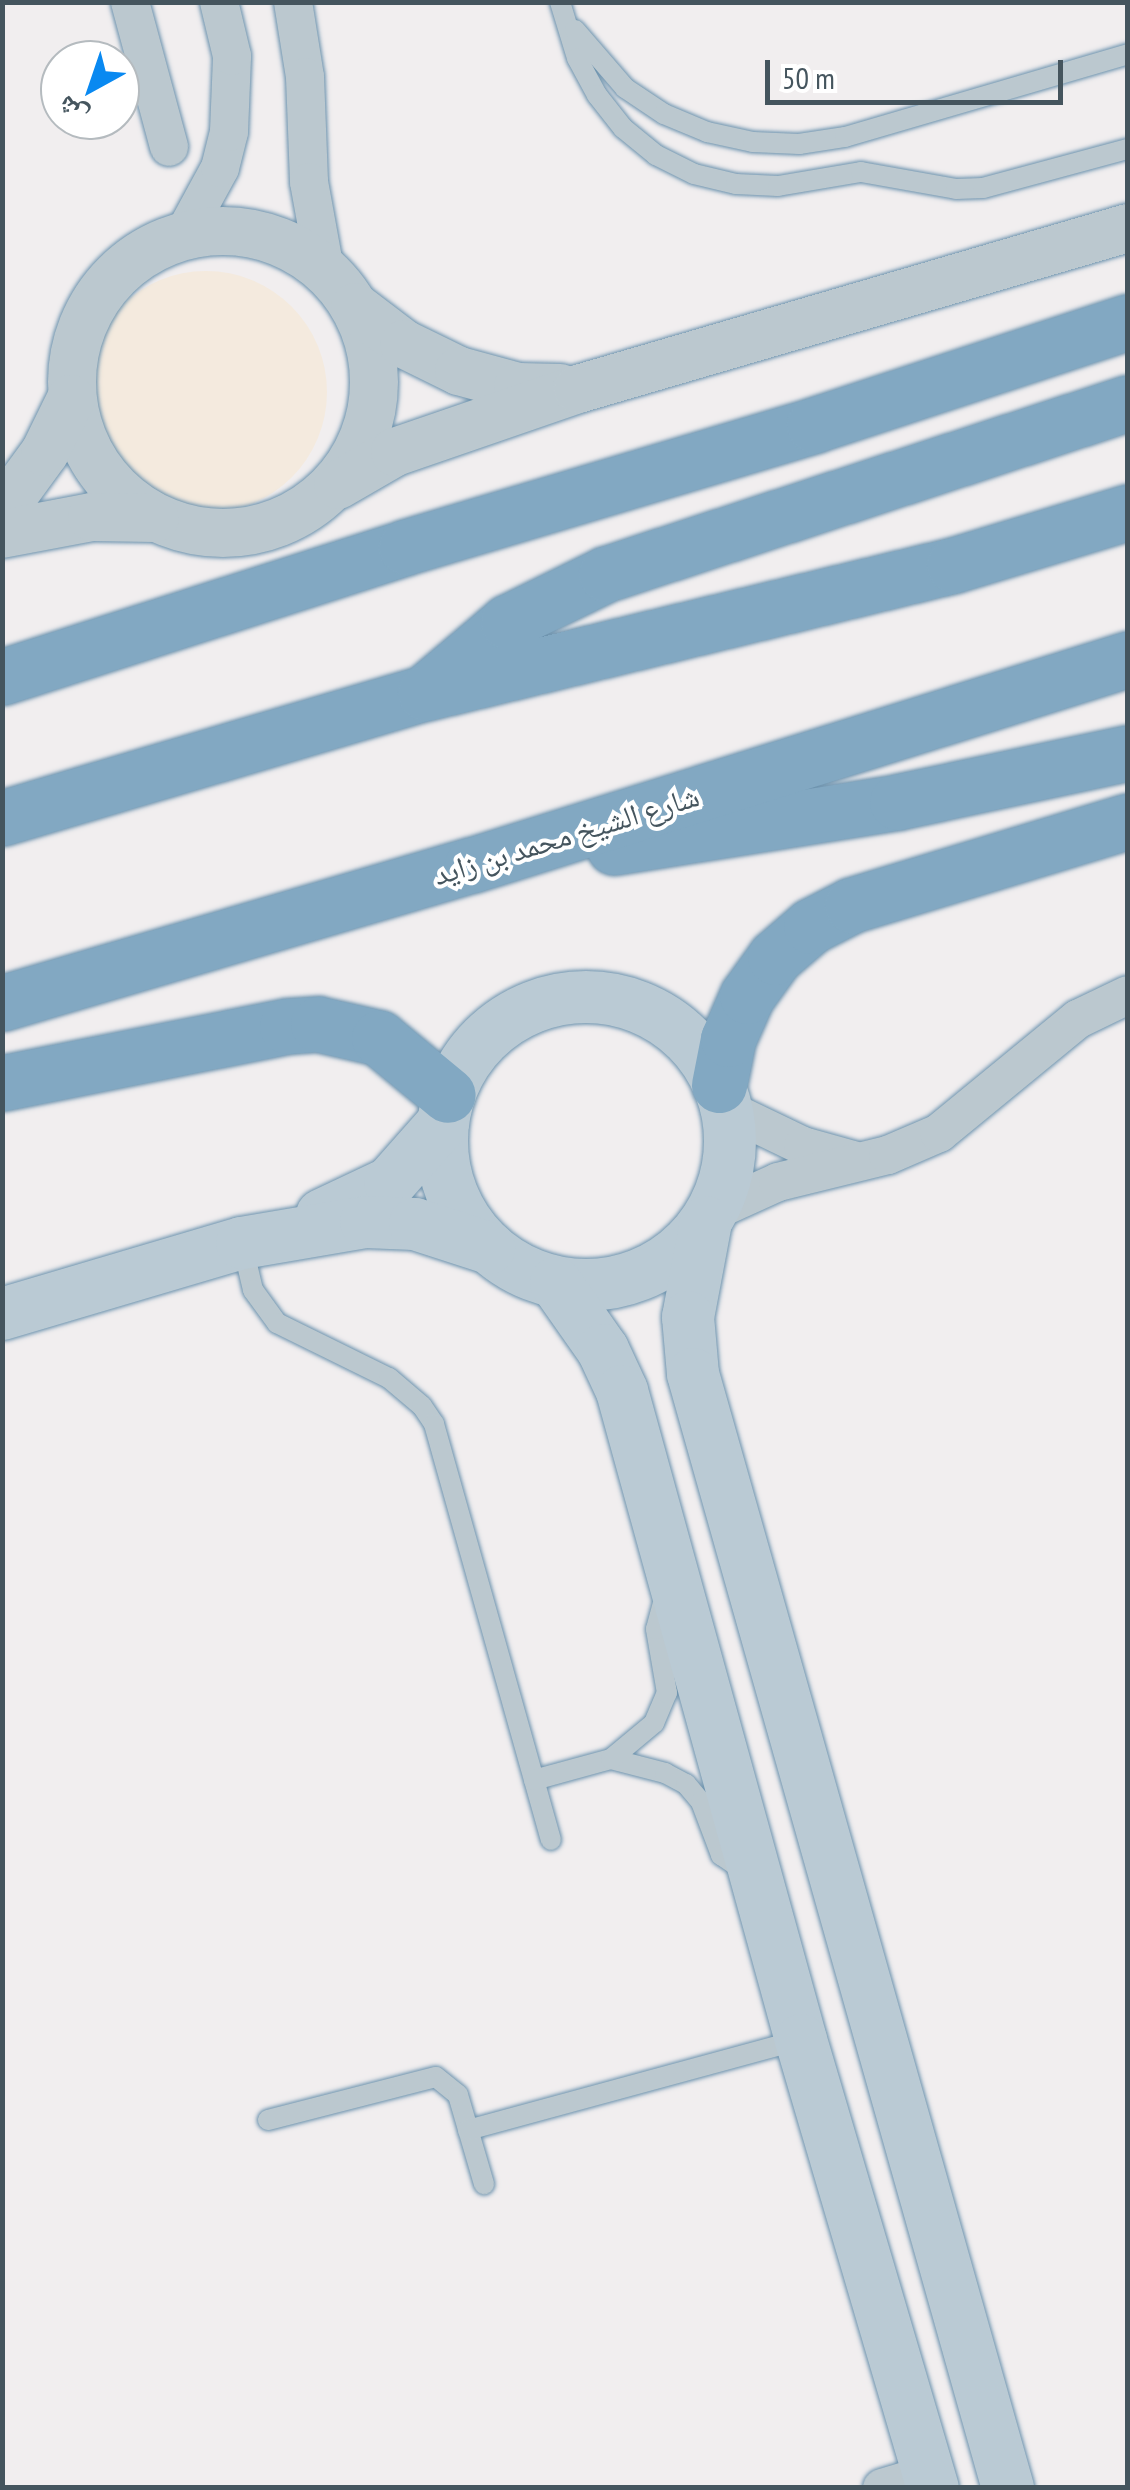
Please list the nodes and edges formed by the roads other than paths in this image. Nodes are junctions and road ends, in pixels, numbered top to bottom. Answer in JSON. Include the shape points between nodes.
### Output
{"nodes":[{"id":1,"x":130,"y":2,"type":"edge"},
{"id":2,"x":218,"y":2,"type":"edge"},
{"id":3,"x":293,"y":2,"type":"edge"},
{"id":4,"x":563,"y":9,"type":"edge"},
{"id":5,"x":1128,"y":54,"type":"edge"},
{"id":6,"x":169,"y":147,"type":"dead end"},
{"id":7,"x":1128,"y":149,"type":"edge"},
{"id":8,"x":1128,"y":228,"type":"edge"},
{"id":9,"x":184,"y":234,"type":"junction"},
{"id":10,"x":325,"y":270,"type":"junction"},
{"id":11,"x":355,"y":307,"type":"junction"},
{"id":12,"x":1128,"y":322,"type":"edge"},
{"id":13,"x":578,"y":389,"type":"junction"},
{"id":14,"x":71,"y":399,"type":"junction"},
{"id":15,"x":1128,"y":403,"type":"edge"},
{"id":16,"x":331,"y":490,"type":"junction"},
{"id":17,"x":2,"y":511,"type":"edge"},
{"id":18,"x":1128,"y":512,"type":"edge"},
{"id":19,"x":154,"y":518,"type":"junction"},
{"id":20,"x":2,"y":534,"type":"edge"},
{"id":21,"x":1128,"y":659,"type":"edge"},
{"id":22,"x":2,"y":676,"type":"edge"},
{"id":23,"x":425,"y":693,"type":"junction"},
{"id":24,"x":1128,"y":753,"type":"edge"},
{"id":25,"x":2,"y":818,"type":"edge"},
{"id":26,"x":1128,"y":821,"type":"edge"},
{"id":27,"x":472,"y":865,"type":"junction"},
{"id":28,"x":1128,"y":995,"type":"edge"},
{"id":29,"x":2,"y":1004,"type":"edge"},
{"id":30,"x":2,"y":1083,"type":"edge"},
{"id":31,"x":722,"y":1097,"type":"junction"},
{"id":32,"x":446,"y":1109,"type":"junction"},
{"id":33,"x":855,"y":1161,"type":"junction"},
{"id":34,"x":709,"y":1217,"type":"junction"},
{"id":35,"x":251,"y":1241,"type":"junction"},
{"id":36,"x":489,"y":1248,"type":"junction"},
{"id":37,"x":556,"y":1283,"type":"junction"},
{"id":38,"x":2,"y":1314,"type":"edge"},
{"id":39,"x":674,"y":1572,"type":"junction"},
{"id":40,"x":611,"y":1759,"type":"junction"},
{"id":41,"x":534,"y":1780,"type":"junction"},
{"id":42,"x":551,"y":1840,"type":"dead end"},
{"id":43,"x":756,"y":1877,"type":"junction"},
{"id":44,"x":866,"y":1997,"type":"junction"},
{"id":45,"x":801,"y":2040,"type":"junction"},
{"id":46,"x":268,"y":2120,"type":"dead end"},
{"id":47,"x":468,"y":2130,"type":"junction"},
{"id":48,"x":484,"y":2184,"type":"dead end"},
{"id":49,"x":915,"y":2483,"type":"edge"},
{"id":50,"x":1008,"y":2488,"type":"edge"}],
"edges":[{"from":1,"to":6,"type":"street"},
{"from":2,"to":9,"type":"street","via":[[232,56],[229,132],[220,168]]},
{"from":3,"to":10,"type":"street","via":[[305,77],[309,182]]},
{"from":4,"to":5,"type":"lane","via":[[592,55],[625,88],[664,114],[752,142],[845,137]]},
{"from":4,"to":7,"type":"lane","via":[[596,95],[623,128],[694,174],[778,186],[861,172],[983,188]]},
{"from":8,"to":13,"type":"street"},
{"from":9,"to":10,"type":"street","via":[[234,230],[283,242]]},
{"from":9,"to":14,"type":"street","via":[[135,257],[97,296],[74,345]]},
{"from":10,"to":11,"type":"street"},
{"from":11,"to":13,"type":"street","via":[[404,344],[458,372],[518,387]]},
{"from":11,"to":16,"type":"street","via":[[372,354],[374,403],[360,450]]},
{"from":12,"to":22,"type":"highway"},
{"from":13,"to":16,"type":"street","via":[[395,452]]},
{"from":14,"to":17,"type":"street","via":[[45,452]]},
{"from":14,"to":19,"type":"street","via":[[85,447],[114,488]]},
{"from":15,"to":23,"type":"highway","via":[[572,588],[508,622]]},
{"from":16,"to":19,"type":"street","via":[[292,518],[248,532],[200,532]]},
{"from":18,"to":23,"type":"highway","via":[[954,564]]},
{"from":19,"to":20,"type":"street","via":[[92,517]]},
{"from":21,"to":27,"type":"highway","name":"شارع الشيخ محمد بن زايد"},
{"from":23,"to":25,"type":"highway"},
{"from":24,"to":27,"type":"highway","via":[[897,802]]},
{"from":26,"to":31,"type":"highway","via":[[852,904],[811,926],[774,957],[747,996],[728,1039]]},
{"from":27,"to":29,"type":"highway","name":"شارع الشيخ محمد بن زايد"},
{"from":28,"to":33,"type":"street","via":[[1078,1019],[939,1134]]},
{"from":30,"to":32,"type":"highway","via":[[318,1024],[379,1038]]},
{"from":31,"to":32,"type":"main road","via":[[696,1048],[663,1020],[624,1002],[580,997],[537,1005],[499,1025],[468,1056]]},
{"from":31,"to":33,"type":"street","via":[[803,1146]]},
{"from":31,"to":34,"type":"main road","via":[[729,1162]]},
{"from":32,"to":35,"type":"main road","via":[[404,1170],[376,1192]]},
{"from":32,"to":36,"type":"main road","via":[[444,1170],[460,1212]]},
{"from":33,"to":34,"type":"street","via":[[778,1182]]},
{"from":34,"to":37,"type":"main road","via":[[657,1268],[608,1283]]},
{"from":34,"to":44,"type":"main road","via":[[688,1317],[693,1374]]},
{"from":35,"to":36,"type":"main road","via":[[399,1222]]},
{"from":35,"to":38,"type":"main road"},
{"from":35,"to":41,"type":"lane","via":[[253,1290],[276,1323],[388,1378],[434,1424]]},
{"from":36,"to":37,"type":"main road","via":[[520,1270]]},
{"from":37,"to":39,"type":"main road","via":[[614,1370]]},
{"from":39,"to":40,"type":"lane","via":[[656,1622],[665,1703],[654,1724]]},
{"from":39,"to":43,"type":"main road"},
{"from":40,"to":41,"type":"lane"},
{"from":40,"to":43,"type":"lane","via":[[686,1784],[701,1802],[721,1856]]},
{"from":41,"to":42,"type":"lane"},
{"from":43,"to":44,"type":"main road","via":[[775,1870],[798,1876]]},
{"from":43,"to":45,"type":"main road"},
{"from":44,"to":50,"type":"main road"},
{"from":45,"to":47,"type":"lane"},
{"from":45,"to":49,"type":"main road"},
{"from":46,"to":47,"type":"lane","via":[[427,2076],[453,2086]]},
{"from":47,"to":48,"type":"lane"}]}
